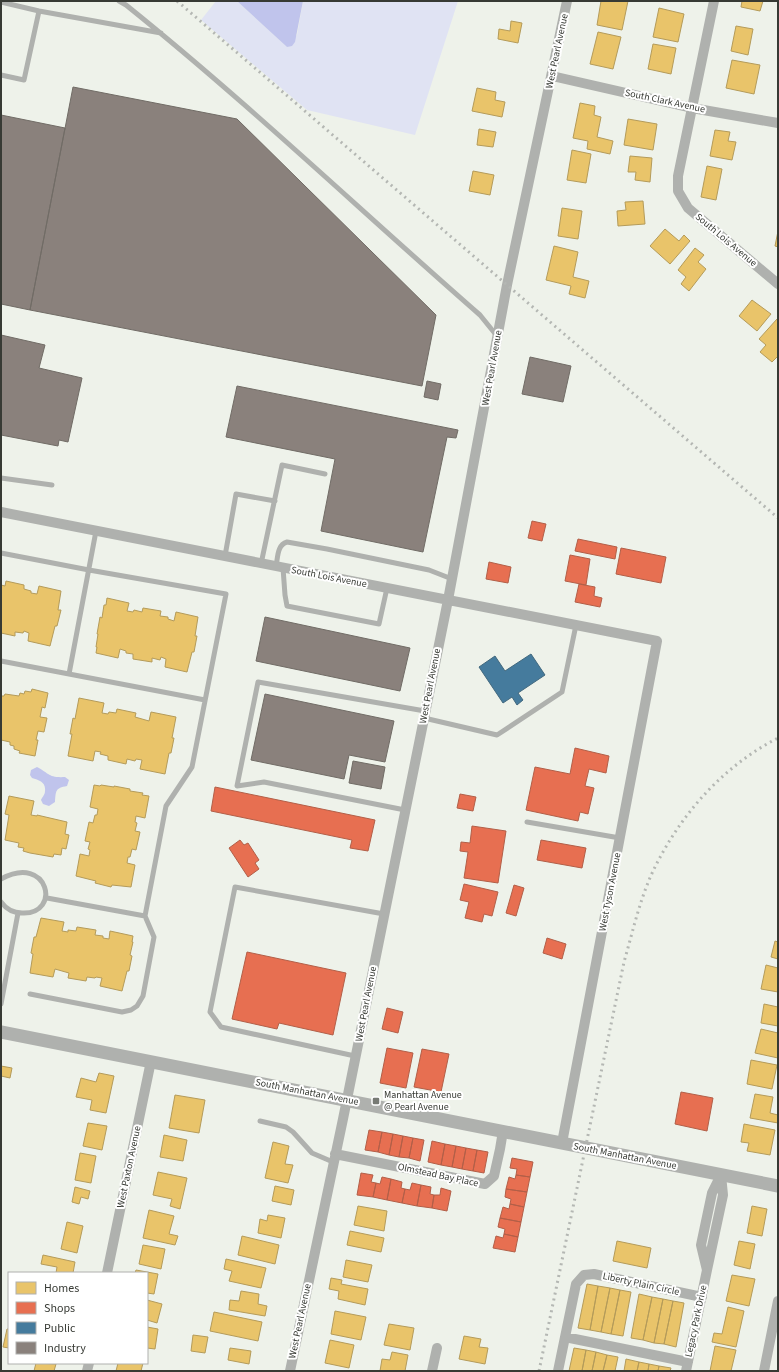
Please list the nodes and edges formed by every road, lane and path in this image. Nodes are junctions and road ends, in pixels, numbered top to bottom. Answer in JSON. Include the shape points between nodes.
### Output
{"nodes":[{"id":1,"x":118,"y":1,"type":"edge"},
{"id":2,"x":567,"y":1,"type":"edge"},
{"id":3,"x":714,"y":1,"type":"edge"},
{"id":4,"x":1,"y":2,"type":"edge"},
{"id":5,"x":39,"y":11,"type":"junction"},
{"id":6,"x":162,"y":34,"type":"junction"},
{"id":7,"x":1,"y":76,"type":"edge"},
{"id":8,"x":552,"y":76,"type":"junction"},
{"id":9,"x":692,"y":108,"type":"junction"},
{"id":10,"x":778,"y":123,"type":"edge"},
{"id":11,"x":778,"y":284,"type":"edge"},
{"id":12,"x":497,"y":337,"type":"junction"},
{"id":13,"x":325,"y":474,"type":"dead end"},
{"id":14,"x":1,"y":478,"type":"edge"},
{"id":15,"x":52,"y":485,"type":"dead end"},
{"id":16,"x":274,"y":501,"type":"junction"},
{"id":17,"x":1,"y":512,"type":"edge"},
{"id":18,"x":96,"y":531,"type":"junction"},
{"id":19,"x":1,"y":553,"type":"edge"},
{"id":20,"x":225,"y":556,"type":"junction"},
{"id":21,"x":262,"y":564,"type":"junction"},
{"id":22,"x":280,"y":567,"type":"junction"},
{"id":23,"x":89,"y":570,"type":"junction"},
{"id":24,"x":452,"y":579,"type":"junction"},
{"id":25,"x":387,"y":588,"type":"junction"},
{"id":26,"x":448,"y":600,"type":"junction"},
{"id":27,"x":576,"y":625,"type":"junction"},
{"id":28,"x":658,"y":641,"type":"joint"},
{"id":29,"x":1,"y":661,"type":"edge"},
{"id":30,"x":69,"y":674,"type":"junction"},
{"id":31,"x":205,"y":700,"type":"junction"},
{"id":32,"x":425,"y":715,"type":"junction"},
{"id":33,"x":406,"y":810,"type":"junction"},
{"id":34,"x":527,"y":822,"type":"dead end"},
{"id":35,"x":620,"y":838,"type":"junction"},
{"id":36,"x":1,"y":879,"type":"edge"},
{"id":37,"x":46,"y":898,"type":"junction"},
{"id":38,"x":1,"y":902,"type":"edge"},
{"id":39,"x":18,"y":913,"type":"junction"},
{"id":40,"x":384,"y":914,"type":"junction"},
{"id":41,"x":145,"y":916,"type":"junction"},
{"id":42,"x":30,"y":994,"type":"dead end"},
{"id":43,"x":1,"y":1004,"type":"edge"},
{"id":44,"x":1,"y":1032,"type":"edge"},
{"id":45,"x":355,"y":1056,"type":"junction"},
{"id":46,"x":151,"y":1061,"type":"junction"},
{"id":47,"x":346,"y":1100,"type":"junction"},
{"id":48,"x":260,"y":1121,"type":"dead end"},
{"id":49,"x":503,"y":1132,"type":"junction"},
{"id":50,"x":562,"y":1143,"type":"junction"},
{"id":51,"x":334,"y":1158,"type":"junction"},
{"id":52,"x":721,"y":1175,"type":"junction"},
{"id":53,"x":778,"y":1186,"type":"edge"},
{"id":54,"x":704,"y":1229,"type":"junction"},
{"id":55,"x":716,"y":1231,"type":"junction"},
{"id":56,"x":707,"y":1270,"type":"junction"},
{"id":57,"x":107,"y":1272,"type":"edge"},
{"id":58,"x":702,"y":1297,"type":"junction"},
{"id":59,"x":778,"y":1301,"type":"edge"},
{"id":60,"x":565,"y":1337,"type":"junction"},
{"id":61,"x":437,"y":1348,"type":"dead end"},
{"id":62,"x":687,"y":1366,"type":"edge"},
{"id":63,"x":290,"y":1371,"type":"edge"},
{"id":64,"x":432,"y":1371,"type":"edge"},
{"id":65,"x":558,"y":1371,"type":"edge"},
{"id":66,"x":764,"y":1371,"type":"edge"}],
"edges":[{"from":1,"to":6,"type":"lane"},
{"from":2,"to":8,"type":"street","name":"West Pearl Avenue"},
{"from":3,"to":9,"type":"street"},
{"from":4,"to":5,"type":"lane"},
{"from":5,"to":6,"type":"lane"},
{"from":5,"to":7,"type":"lane","via":[[24,80]]},
{"from":6,"to":12,"type":"lane","via":[[480,315]]},
{"from":8,"to":9,"type":"street","name":"South Clark Avenue"},
{"from":8,"to":12,"type":"street","name":"West Pearl Avenue"},
{"from":9,"to":10,"type":"street","name":"South Clark Avenue"},
{"from":9,"to":11,"type":"street","name":"South Lois Avenue","via":[[678,176],[678,191],[688,208]]},
{"from":12,"to":24,"type":"street","name":"West Pearl Avenue"},
{"from":13,"to":16,"type":"lane","via":[[282,465]]},
{"from":14,"to":15,"type":"lane"},
{"from":16,"to":20,"type":"lane","via":[[236,494]]},
{"from":16,"to":21,"type":"lane"},
{"from":17,"to":18,"type":"street","name":"South Lois Avenue"},
{"from":18,"to":20,"type":"street","name":"South Lois Avenue"},
{"from":18,"to":23,"type":"lane"},
{"from":19,"to":23,"type":"lane"},
{"from":20,"to":21,"type":"street","name":"South Lois Avenue"},
{"from":21,"to":22,"type":"street","name":"South Lois Avenue"},
{"from":22,"to":24,"type":"lane","via":[[280,547],[287,542],[429,570]]},
{"from":22,"to":25,"type":"street","name":"South Lois Avenue"},
{"from":22,"to":25,"type":"lane","via":[[287,606],[379,624]]},
{"from":23,"to":30,"type":"lane"},
{"from":23,"to":31,"type":"lane","via":[[226,594]]},
{"from":24,"to":26,"type":"street","name":"West Pearl Avenue"},
{"from":25,"to":26,"type":"street","name":"South Lois Avenue"},
{"from":26,"to":27,"type":"street","name":"South Lois Avenue"},
{"from":26,"to":32,"type":"street","name":"West Pearl Avenue"},
{"from":27,"to":28,"type":"street","name":"South Lois Avenue"},
{"from":27,"to":32,"type":"lane","via":[[562,692],[497,735]]},
{"from":28,"to":35,"type":"street","name":"West Tyson Avenue"},
{"from":29,"to":30,"type":"lane"},
{"from":30,"to":31,"type":"lane"},
{"from":31,"to":41,"type":"lane","via":[[192,767],[166,806]]},
{"from":32,"to":33,"type":"street","name":"West Pearl Avenue"},
{"from":32,"to":33,"type":"lane","via":[[258,682],[237,786],[264,782]]},
{"from":33,"to":40,"type":"street","name":"West Pearl Avenue"},
{"from":34,"to":35,"type":"lane"},
{"from":35,"to":50,"type":"street","name":"West Tyson Avenue"},
{"from":36,"to":37,"type":"lane","via":[[17,872],[34,874],[46,888]]},
{"from":37,"to":39,"type":"lane","via":[[35,912]]},
{"from":37,"to":41,"type":"lane"},
{"from":38,"to":39,"type":"lane"},
{"from":39,"to":43,"type":"lane"},
{"from":40,"to":45,"type":"street","name":"West Pearl Avenue"},
{"from":40,"to":45,"type":"lane","via":[[235,888],[210,1012],[221,1027]]},
{"from":41,"to":42,"type":"lane","via":[[154,937],[143,996],[137,1006],[122,1012]]},
{"from":44,"to":46,"type":"street","name":"South Manhattan Avenue"},
{"from":45,"to":47,"type":"street","name":"West Pearl Avenue"},
{"from":46,"to":47,"type":"street","name":"South Manhattan Avenue"},
{"from":46,"to":57,"type":"street","name":"West Paxton Avenue"},
{"from":47,"to":49,"type":"street","name":"South Manhattan Avenue"},
{"from":47,"to":51,"type":"street","name":"West Pearl Avenue"},
{"from":48,"to":51,"type":"lane","via":[[293,1132],[312,1153]]},
{"from":49,"to":50,"type":"street","name":"South Manhattan Avenue"},
{"from":49,"to":51,"type":"street","name":"Olmstead Bay Place","via":[[494,1176],[485,1184]]},
{"from":50,"to":52,"type":"street","name":"South Manhattan Avenue"},
{"from":51,"to":63,"type":"street","name":"West Pearl Avenue"},
{"from":52,"to":53,"type":"street","name":"South Manhattan Avenue"},
{"from":52,"to":54,"type":"street","name":"Legacy Park Drive","via":[[712,1192]]},
{"from":52,"to":55,"type":"street","name":"Legacy Park Drive","via":[[723,1195]]},
{"from":54,"to":55,"type":"street"},
{"from":54,"to":56,"type":"street","name":"Legacy Park Drive","via":[[701,1245]]},
{"from":55,"to":56,"type":"street","name":"Legacy Park Drive"},
{"from":56,"to":58,"type":"street","name":"Legacy Park Drive"},
{"from":58,"to":60,"type":"street","name":"Liberty Plain Circle","via":[[594,1274],[584,1275],[576,1284]]},
{"from":58,"to":62,"type":"street","name":"Legacy Park Drive"},
{"from":59,"to":66,"type":"street"},
{"from":60,"to":62,"type":"street"},
{"from":60,"to":65,"type":"street","name":"Liberty Plain Circle"},
{"from":61,"to":64,"type":"street"}]}
